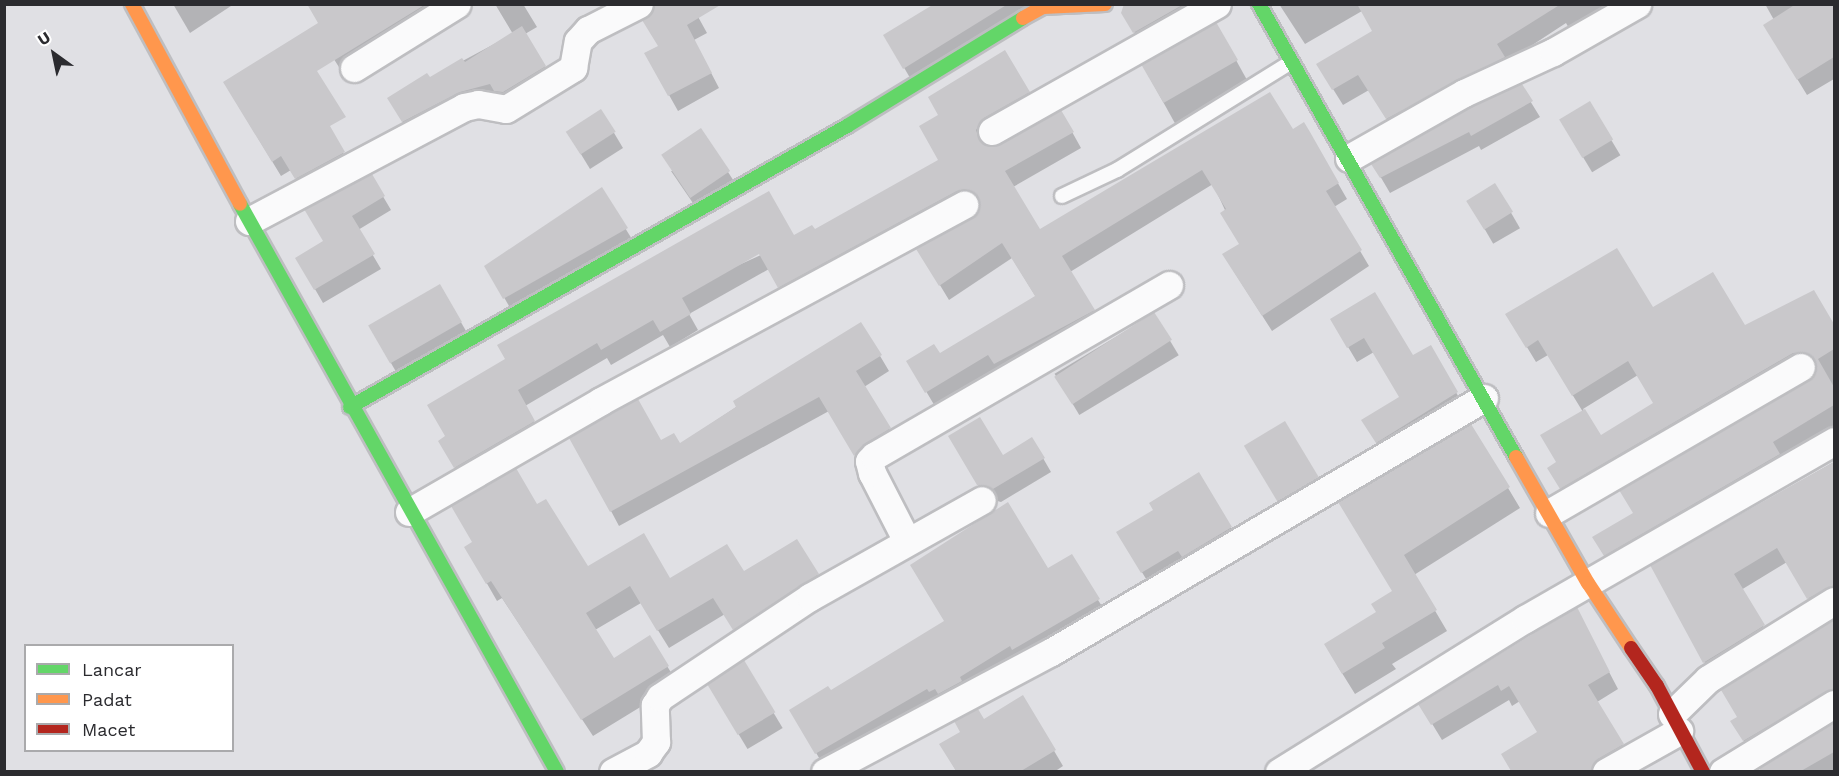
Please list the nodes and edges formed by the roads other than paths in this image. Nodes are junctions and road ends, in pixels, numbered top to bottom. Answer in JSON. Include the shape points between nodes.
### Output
{"nodes":[{"id":1,"x":132,"y":4,"type":"edge"},
{"id":2,"x":457,"y":4,"type":"edge"},
{"id":3,"x":639,"y":4,"type":"edge"},
{"id":4,"x":1105,"y":4,"type":"edge"},
{"id":5,"x":1217,"y":4,"type":"edge"},
{"id":6,"x":1259,"y":4,"type":"edge"},
{"id":7,"x":1637,"y":4,"type":"edge"},
{"id":8,"x":1291,"y":63,"type":"junction"},
{"id":9,"x":354,"y":69,"type":"dead end"},
{"id":10,"x":992,"y":131,"type":"dead end"},
{"id":11,"x":1348,"y":158,"type":"junction"},
{"id":12,"x":1062,"y":196,"type":"dead end"},
{"id":13,"x":964,"y":205,"type":"dead end"},
{"id":14,"x":249,"y":221,"type":"junction"},
{"id":15,"x":1169,"y":285,"type":"dead end"},
{"id":16,"x":1801,"y":367,"type":"dead end"},
{"id":17,"x":1484,"y":398,"type":"junction"},
{"id":18,"x":350,"y":407,"type":"junction"},
{"id":19,"x":1834,"y":441,"type":"edge"},
{"id":20,"x":982,"y":500,"type":"dead end"},
{"id":21,"x":409,"y":512,"type":"junction"},
{"id":22,"x":1549,"y":513,"type":"junction"},
{"id":23,"x":907,"y":541,"type":"junction"},
{"id":24,"x":1588,"y":583,"type":"junction"},
{"id":25,"x":1834,"y":602,"type":"edge"},
{"id":26,"x":1834,"y":704,"type":"edge"},
{"id":27,"x":1676,"y":723,"type":"junction"},
{"id":28,"x":557,"y":771,"type":"edge"},
{"id":29,"x":613,"y":771,"type":"edge"},
{"id":30,"x":825,"y":771,"type":"edge"},
{"id":31,"x":1279,"y":771,"type":"edge"},
{"id":32,"x":1606,"y":771,"type":"edge"},
{"id":33,"x":1704,"y":771,"type":"edge"},
{"id":34,"x":1724,"y":771,"type":"edge"}],
"edges":[{"from":1,"to":14,"type":"street"},
{"from":2,"to":9,"type":"street"},
{"from":3,"to":14,"type":"street","via":[[588,30],[578,40],[573,68],[506,109],[478,104],[464,107]]},
{"from":4,"to":18,"type":"street","via":[[1043,7],[1011,24],[847,126]]},
{"from":5,"to":10,"type":"street"},
{"from":6,"to":8,"type":"street"},
{"from":7,"to":11,"type":"street"},
{"from":8,"to":11,"type":"street"},
{"from":8,"to":12,"type":"lane","via":[[1117,170]]},
{"from":11,"to":17,"type":"street"},
{"from":13,"to":21,"type":"street","via":[[602,401]]},
{"from":14,"to":18,"type":"street"},
{"from":15,"to":23,"type":"street","via":[[874,456],[869,461],[872,473]]},
{"from":16,"to":22,"type":"street"},
{"from":17,"to":22,"type":"street"},
{"from":17,"to":30,"type":"street","via":[[1051,652]]},
{"from":18,"to":21,"type":"street"},
{"from":19,"to":24,"type":"street"},
{"from":20,"to":23,"type":"street"},
{"from":21,"to":28,"type":"street"},
{"from":22,"to":24,"type":"street"},
{"from":23,"to":29,"type":"street","via":[[810,597],[660,697],[655,705],[656,742],[648,753]]},
{"from":24,"to":27,"type":"street"},
{"from":24,"to":31,"type":"street"},
{"from":25,"to":27,"type":"street","via":[[1708,679]]},
{"from":26,"to":34,"type":"street"},
{"from":27,"to":32,"type":"street"},
{"from":27,"to":33,"type":"street"}]}
